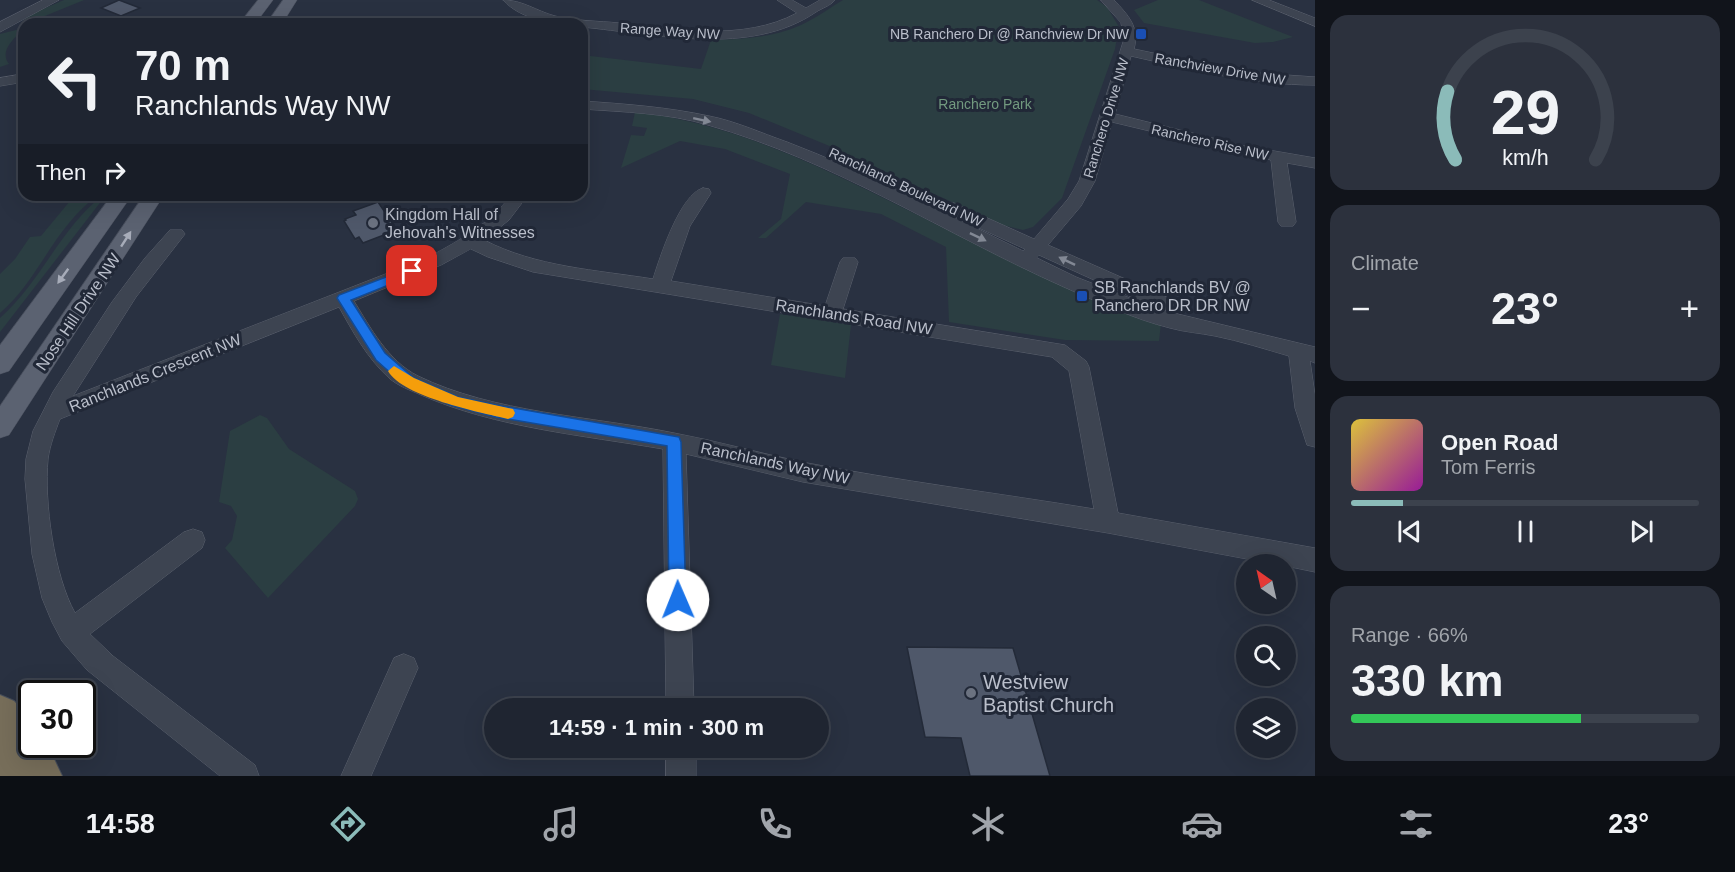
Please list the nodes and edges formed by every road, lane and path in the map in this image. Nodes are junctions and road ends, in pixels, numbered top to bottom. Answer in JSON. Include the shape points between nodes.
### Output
{"nodes":[{"id":1,"x":53,"y":0,"type":"edge"},
{"id":2,"x":267,"y":0,"type":"edge"},
{"id":3,"x":290,"y":0,"type":"edge"},
{"id":4,"x":509,"y":0,"type":"edge"},
{"id":5,"x":783,"y":0,"type":"edge"},
{"id":6,"x":829,"y":0,"type":"edge"},
{"id":7,"x":1107,"y":0,"type":"edge"},
{"id":8,"x":1258,"y":0,"type":"edge"},
{"id":9,"x":807,"y":14,"type":"junction"},
{"id":10,"x":252,"y":18,"type":"edge"},
{"id":11,"x":265,"y":18,"type":"edge"},
{"id":12,"x":278,"y":18,"type":"edge"},
{"id":13,"x":549,"y":18,"type":"edge"},
{"id":14,"x":1315,"y":22,"type":"edge"},
{"id":15,"x":588,"y":23,"type":"edge"},
{"id":16,"x":0,"y":28,"type":"edge"},
{"id":17,"x":1126,"y":51,"type":"junction"},
{"id":18,"x":18,"y":79,"type":"edge"},
{"id":19,"x":1315,"y":81,"type":"edge"},
{"id":20,"x":0,"y":82,"type":"edge"},
{"id":21,"x":18,"y":87,"type":"edge"},
{"id":22,"x":0,"y":90,"type":"edge"},
{"id":23,"x":588,"y":93,"type":"edge"},
{"id":24,"x":588,"y":105,"type":"edge"},
{"id":25,"x":1107,"y":116,"type":"junction"},
{"id":26,"x":1278,"y":157,"type":"junction"},
{"id":27,"x":1315,"y":163,"type":"edge"},
{"id":28,"x":703,"y":193,"type":"dead end"},
{"id":29,"x":118,"y":201,"type":"edge"},
{"id":30,"x":150,"y":201,"type":"edge"},
{"id":31,"x":515,"y":201,"type":"edge"},
{"id":32,"x":1287,"y":222,"type":"dead end"},
{"id":33,"x":176,"y":234,"type":"dead end"},
{"id":34,"x":471,"y":241,"type":"junction"},
{"id":35,"x":1031,"y":254,"type":"junction"},
{"id":36,"x":849,"y":262,"type":"dead end"},
{"id":37,"x":660,"y":287,"type":"junction"},
{"id":38,"x":343,"y":298,"type":"junction"},
{"id":39,"x":832,"y":314,"type":"junction"},
{"id":40,"x":1307,"y":353,"type":"edge"},
{"id":41,"x":0,"y":364,"type":"edge"},
{"id":42,"x":53,"y":413,"type":"junction"},
{"id":43,"x":0,"y":428,"type":"edge"},
{"id":44,"x":1315,"y":438,"type":"edge"},
{"id":45,"x":674,"y":442,"type":"junction"},
{"id":46,"x":1108,"y":522,"type":"junction"},
{"id":47,"x":193,"y":540,"type":"dead end"},
{"id":48,"x":1315,"y":560,"type":"edge"},
{"id":49,"x":71,"y":632,"type":"junction"},
{"id":50,"x":404,"y":668,"type":"dead end"},
{"id":51,"x":680,"y":698,"type":"edge"},
{"id":52,"x":0,"y":715,"type":"edge"},
{"id":53,"x":681,"y":758,"type":"edge"},
{"id":54,"x":0,"y":770,"type":"edge"},
{"id":55,"x":8,"y":776,"type":"edge"},
{"id":56,"x":41,"y":776,"type":"edge"},
{"id":57,"x":244,"y":776,"type":"edge"},
{"id":58,"x":356,"y":776,"type":"edge"},
{"id":59,"x":681,"y":776,"type":"edge"}],
"edges":[{"from":1,"to":16,"type":"street"},
{"from":2,"to":10,"type":"main road"},
{"from":2,"to":11,"type":"main road","via":[[272,6]]},
{"from":3,"to":12,"type":"main road"},
{"from":4,"to":13,"type":"street","name":"Range Way NW"},
{"from":5,"to":9,"type":"street"},
{"from":6,"to":9,"type":"street","name":"Range Way NW"},
{"from":7,"to":17,"type":"street","name":"Ranchero Drive NW","via":[[1129,27]]},
{"from":8,"to":14,"type":"street"},
{"from":9,"to":15,"type":"street","name":"Range Way NW","via":[[752,32],[698,35]]},
{"from":17,"to":19,"type":"street","name":"Ranchview Drive NW","via":[[1249,77]]},
{"from":17,"to":25,"type":"street","name":"Ranchero Drive NW"},
{"from":18,"to":20,"type":"street"},
{"from":21,"to":22,"type":"street"},
{"from":23,"to":35,"type":"street","name":"Ranchlands Boulevard NW","via":[[687,104],[757,121],[838,156]]},
{"from":24,"to":35,"type":"street","name":"Ranchlands Boulevard NW","one_way":true,"via":[[651,110],[709,120],[746,132]]},
{"from":25,"to":26,"type":"street","name":"Ranchero Rise NW"},
{"from":25,"to":35,"type":"street","name":"Ranchero Drive NW","via":[[1083,190]]},
{"from":26,"to":27,"type":"street","name":"Ranchero Rise NW"},
{"from":26,"to":32,"type":"street"},
{"from":28,"to":37,"type":"street","via":[[677,231]]},
{"from":29,"to":41,"type":"main road","name":"Nose Hill Drive NW","one_way":true},
{"from":43,"to":30,"type":"main road","name":"Nose Hill Drive NW","one_way":true},
{"from":31,"to":34,"type":"street","via":[[504,216]]},
{"from":33,"to":42,"type":"street","via":[[150,261]]},
{"from":34,"to":37,"type":"street","name":"Ranchlands Road NW","via":[[532,266]]},
{"from":34,"to":38,"type":"street","via":[[427,264]]},
{"from":35,"to":40,"type":"street","name":"Ranchlands Boulevard NW","via":[[1069,282],[1172,322],[1216,329]]},
{"from":36,"to":39,"type":"street"},
{"from":37,"to":39,"type":"street","name":"Ranchlands Road NW"},
{"from":38,"to":42,"type":"street","name":"Ranchlands Crescent NW"},
{"from":38,"to":45,"type":"street","name":"Ranchlands Way NW","via":[[380,357],[409,381],[456,402]]},
{"from":39,"to":46,"type":"street","name":"Ranchlands Road NW","via":[[1051,348],[1066,354],[1079,367]]},
{"from":40,"to":44,"type":"street","via":[[1306,408]]},
{"from":42,"to":49,"type":"street","name":"Ranchlands Crescent NW","via":[[39,444],[38,508],[53,594]]},
{"from":45,"to":46,"type":"street","name":"Ranchlands Way NW","via":[[803,472]]},
{"from":45,"to":51,"type":"street"},
{"from":46,"to":48,"type":"street","name":"Ranchlands Way NW"},
{"from":47,"to":49,"type":"street"},
{"from":49,"to":57,"type":"street","name":"Ranchlands Crescent NW","via":[[103,666]]},
{"from":50,"to":58,"type":"street"},
{"from":52,"to":56,"type":"highway","via":[[27,748]]},
{"from":53,"to":59,"type":"street"},
{"from":54,"to":55,"type":"highway"}]}
